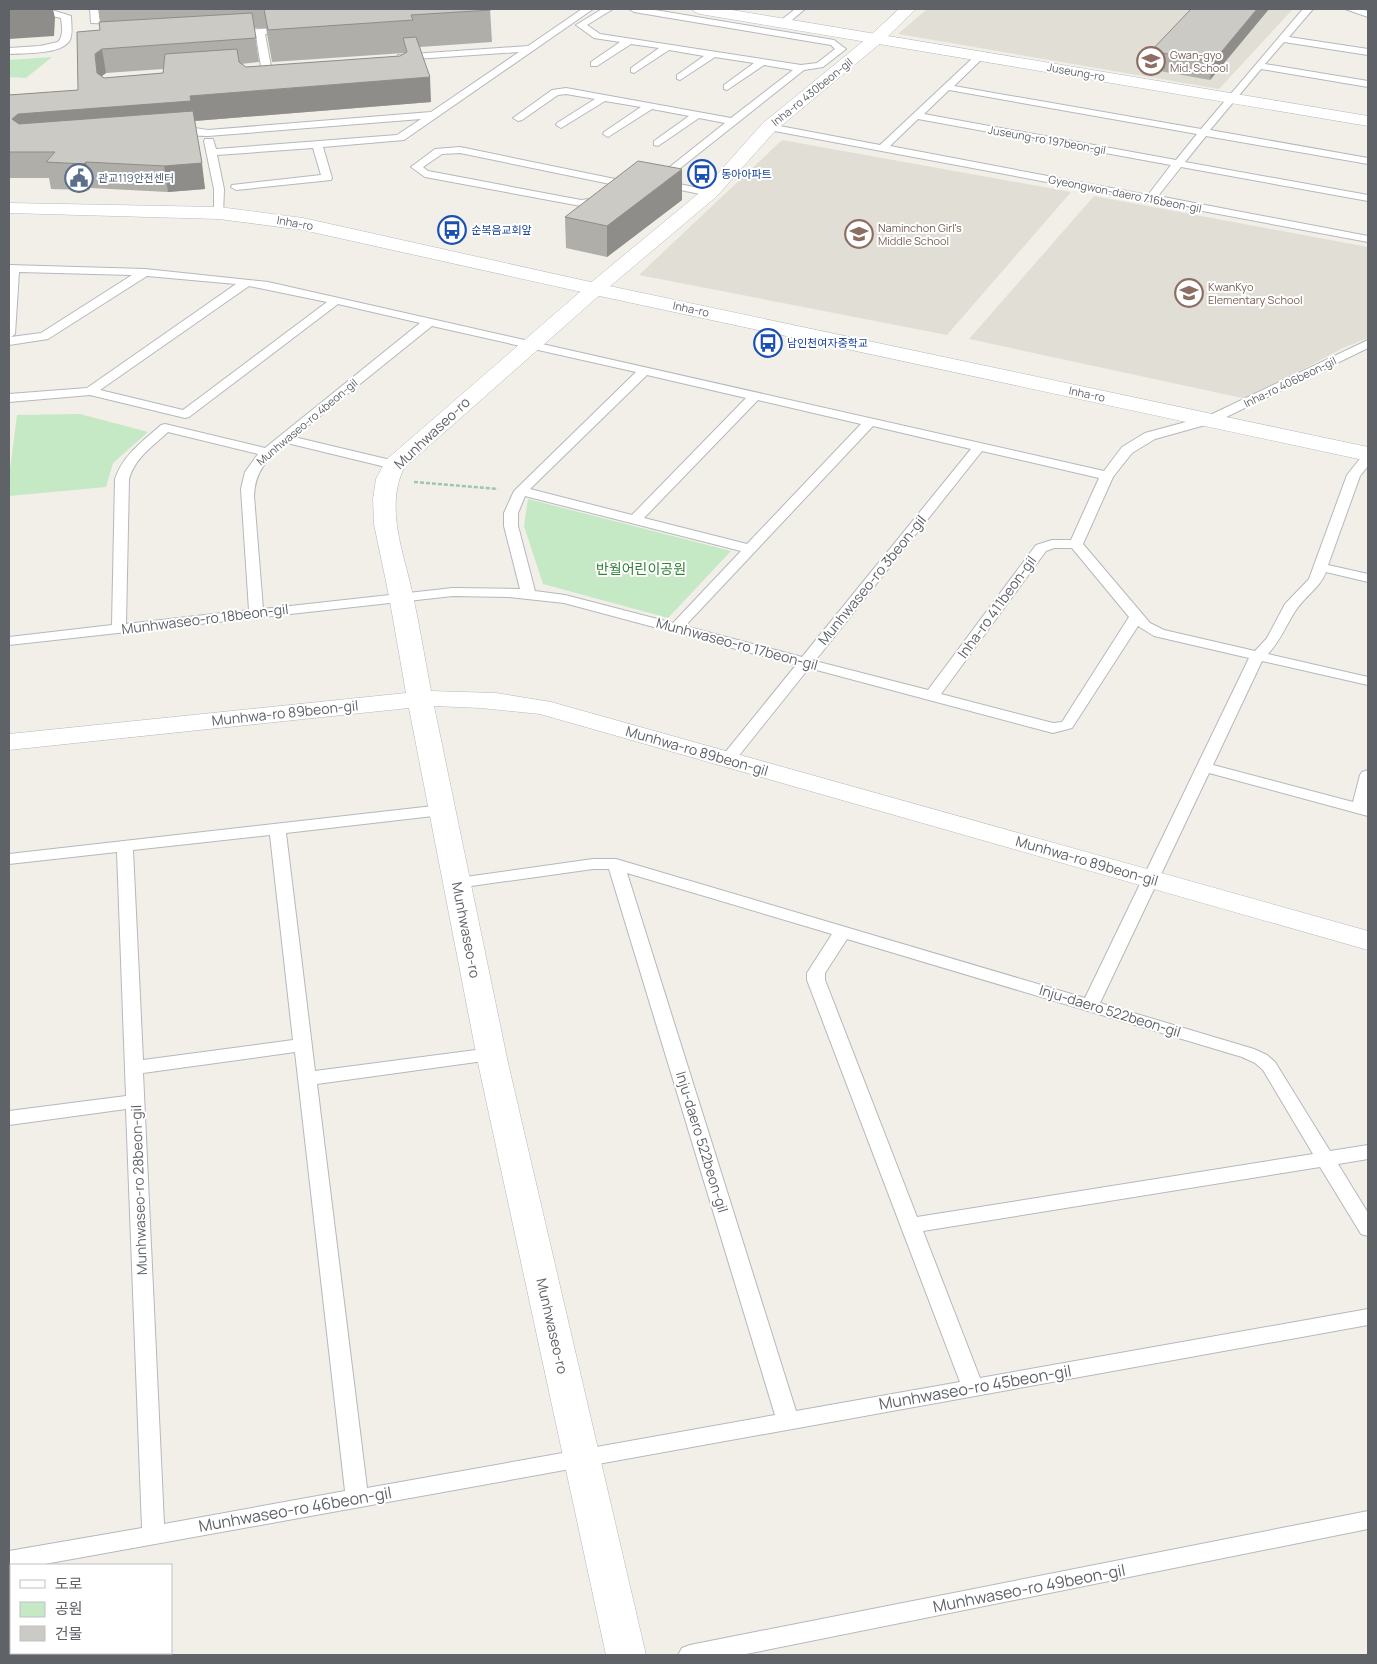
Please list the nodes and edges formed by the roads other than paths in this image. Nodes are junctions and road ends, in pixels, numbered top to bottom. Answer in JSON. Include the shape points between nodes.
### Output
{"nodes":[{"id":1,"x":95,"y":9,"type":"edge"},
{"id":2,"x":588,"y":9,"type":"edge"},
{"id":3,"x":608,"y":9,"type":"edge"},
{"id":4,"x":634,"y":9,"type":"edge"},
{"id":5,"x":700,"y":9,"type":"edge"},
{"id":6,"x":800,"y":9,"type":"edge"},
{"id":7,"x":908,"y":9,"type":"edge"},
{"id":8,"x":1308,"y":9,"type":"edge"},
{"id":9,"x":1350,"y":9,"type":"edge"},
{"id":10,"x":1368,"y":14,"type":"edge"},
{"id":11,"x":9,"y":16,"type":"edge"},
{"id":12,"x":129,"y":21,"type":"edge"},
{"id":13,"x":783,"y":23,"type":"junction"},
{"id":14,"x":299,"y":29,"type":"edge"},
{"id":15,"x":260,"y":32,"type":"junction"},
{"id":16,"x":221,"y":34,"type":"edge"},
{"id":17,"x":877,"y":38,"type":"junction"},
{"id":18,"x":1283,"y":39,"type":"junction"},
{"id":19,"x":629,"y":41,"type":"junction"},
{"id":20,"x":667,"y":47,"type":"junction"},
{"id":21,"x":528,"y":49,"type":"junction"},
{"id":22,"x":9,"y":51,"type":"edge"},
{"id":23,"x":1368,"y":52,"type":"edge"},
{"id":24,"x":713,"y":54,"type":"junction"},
{"id":25,"x":980,"y":56,"type":"junction"},
{"id":26,"x":394,"y":61,"type":"edge"},
{"id":27,"x":762,"y":62,"type":"junction"},
{"id":28,"x":594,"y":64,"type":"dead end"},
{"id":29,"x":1260,"y":66,"type":"junction"},
{"id":30,"x":266,"y":67,"type":"edge"},
{"id":31,"x":801,"y":68,"type":"junction"},
{"id":32,"x":634,"y":70,"type":"dead end"},
{"id":33,"x":680,"y":77,"type":"dead end"},
{"id":34,"x":1368,"y":84,"type":"edge"},
{"id":35,"x":727,"y":87,"type":"dead end"},
{"id":36,"x":946,"y":87,"type":"junction"},
{"id":37,"x":603,"y":98,"type":"junction"},
{"id":38,"x":1231,"y":98,"type":"junction"},
{"id":39,"x":650,"y":106,"type":"junction"},
{"id":40,"x":434,"y":115,"type":"junction"},
{"id":41,"x":697,"y":115,"type":"junction"},
{"id":42,"x":916,"y":116,"type":"junction"},
{"id":43,"x":518,"y":118,"type":"dead end"},
{"id":44,"x":733,"y":121,"type":"junction"},
{"id":45,"x":1368,"y":121,"type":"edge"},
{"id":46,"x":561,"y":126,"type":"dead end"},
{"id":47,"x":769,"y":128,"type":"junction"},
{"id":48,"x":1204,"y":132,"type":"junction"},
{"id":49,"x":208,"y":133,"type":"junction"},
{"id":50,"x":162,"y":134,"type":"edge"},
{"id":51,"x":608,"y":134,"type":"dead end"},
{"id":52,"x":658,"y":143,"type":"dead end"},
{"id":53,"x":317,"y":144,"type":"junction"},
{"id":54,"x":881,"y":149,"type":"junction"},
{"id":55,"x":211,"y":152,"type":"junction"},
{"id":56,"x":1368,"y":160,"type":"edge"},
{"id":57,"x":1179,"y":163,"type":"junction"},
{"id":58,"x":651,"y":182,"type":"joint"},
{"id":59,"x":624,"y":183,"type":"joint"},
{"id":60,"x":236,"y":187,"type":"dead end"},
{"id":61,"x":710,"y":193,"type":"junction"},
{"id":62,"x":1368,"y":198,"type":"edge"},
{"id":63,"x":1150,"y":199,"type":"junction"},
{"id":64,"x":9,"y":208,"type":"edge"},
{"id":65,"x":220,"y":213,"type":"junction"},
{"id":66,"x":1368,"y":239,"type":"edge"},
{"id":67,"x":11,"y":268,"type":"edge"},
{"id":68,"x":145,"y":272,"type":"junction"},
{"id":69,"x":247,"y":282,"type":"junction"},
{"id":70,"x":595,"y":288,"type":"junction"},
{"id":71,"x":335,"y":301,"type":"junction"},
{"id":72,"x":429,"y":322,"type":"junction"},
{"id":73,"x":9,"y":334,"type":"edge"},
{"id":74,"x":9,"y":341,"type":"edge"},
{"id":75,"x":1368,"y":344,"type":"edge"},
{"id":76,"x":531,"y":345,"type":"junction"},
{"id":77,"x":644,"y":371,"type":"junction"},
{"id":78,"x":90,"y":391,"type":"junction"},
{"id":79,"x":755,"y":396,"type":"junction"},
{"id":80,"x":9,"y":398,"type":"edge"},
{"id":81,"x":1212,"y":419,"type":"junction"},
{"id":82,"x":870,"y":422,"type":"junction"},
{"id":83,"x":284,"y":438,"type":"junction"},
{"id":84,"x":979,"y":447,"type":"junction"},
{"id":85,"x":267,"y":452,"type":"junction"},
{"id":86,"x":1368,"y":454,"type":"edge"},
{"id":87,"x":1368,"y":458,"type":"edge"},
{"id":88,"x":391,"y":472,"type":"junction"},
{"id":89,"x":1107,"y":476,"type":"junction"},
{"id":90,"x":521,"y":491,"type":"junction"},
{"id":91,"x":635,"y":520,"type":"junction"},
{"id":92,"x":1076,"y":544,"type":"junction"},
{"id":93,"x":750,"y":549,"type":"junction"},
{"id":94,"x":1320,"y":567,"type":"junction"},
{"id":95,"x":1368,"y":578,"type":"edge"},
{"id":96,"x":528,"y":593,"type":"junction"},
{"id":97,"x":402,"y":596,"type":"junction"},
{"id":98,"x":256,"y":613,"type":"junction"},
{"id":99,"x":1136,"y":616,"type":"junction"},
{"id":100,"x":676,"y":628,"type":"junction"},
{"id":101,"x":118,"y":629,"type":"junction"},
{"id":102,"x":9,"y":641,"type":"edge"},
{"id":103,"x":1257,"y":657,"type":"junction"},
{"id":104,"x":805,"y":662,"type":"junction"},
{"id":105,"x":1368,"y":681,"type":"edge"},
{"id":106,"x":932,"y":696,"type":"junction"},
{"id":107,"x":420,"y":699,"type":"junction"},
{"id":108,"x":9,"y":742,"type":"edge"},
{"id":109,"x":727,"y":760,"type":"junction"},
{"id":110,"x":1204,"y":767,"type":"junction"},
{"id":111,"x":1368,"y":775,"type":"edge"},
{"id":112,"x":442,"y":810,"type":"junction"},
{"id":113,"x":1363,"y":810,"type":"edge"},
{"id":114,"x":276,"y":829,"type":"junction"},
{"id":115,"x":125,"y":846,"type":"junction"},
{"id":116,"x":9,"y":859,"type":"edge"},
{"id":117,"x":616,"y":864,"type":"junction"},
{"id":118,"x":1150,"y":879,"type":"junction"},
{"id":119,"x":457,"y":884,"type":"junction"},
{"id":120,"x":843,"y":931,"type":"junction"},
{"id":121,"x":1368,"y":941,"type":"edge"},
{"id":122,"x":1090,"y":1005,"type":"junction"},
{"id":123,"x":303,"y":1046,"type":"junction"},
{"id":124,"x":491,"y":1054,"type":"junction"},
{"id":125,"x":134,"y":1068,"type":"junction"},
{"id":126,"x":307,"y":1078,"type":"junction"},
{"id":127,"x":135,"y":1102,"type":"junction"},
{"id":128,"x":9,"y":1118,"type":"edge"},
{"id":129,"x":1368,"y":1152,"type":"edge"},
{"id":130,"x":1325,"y":1159,"type":"junction"},
{"id":131,"x":910,"y":1226,"type":"junction"},
{"id":132,"x":1368,"y":1229,"type":"edge"},
{"id":133,"x":1368,"y":1317,"type":"edge"},
{"id":134,"x":973,"y":1388,"type":"junction"},
{"id":135,"x":788,"y":1421,"type":"junction"},
{"id":136,"x":581,"y":1457,"type":"junction"},
{"id":137,"x":357,"y":1498,"type":"junction"},
{"id":138,"x":1368,"y":1520,"type":"edge"},
{"id":139,"x":153,"y":1535,"type":"junction"},
{"id":140,"x":9,"y":1561,"type":"edge"},
{"id":141,"x":626,"y":1655,"type":"edge"},
{"id":142,"x":690,"y":1655,"type":"edge"}],
"edges":[{"from":1,"to":12,"type":"lane","via":[[94,21]]},
{"from":2,"to":21,"type":"lane"},
{"from":3,"to":19,"type":"lane","via":[[581,25],[597,36]]},
{"from":4,"to":31,"type":"lane","via":[[834,43],[841,49],[820,65]]},
{"from":5,"to":13,"type":"street","name":"Juseung-ro"},
{"from":6,"to":13,"type":"lane"},
{"from":7,"to":17,"type":"street","name":"Inha-ro 430beon-gil"},
{"from":8,"to":18,"type":"lane"},
{"from":9,"to":10,"type":"lane"},
{"from":11,"to":22,"type":"lane","via":[[52,13],[66,16],[66,39],[54,48]]},
{"from":13,"to":17,"type":"street","name":"Juseung-ro"},
{"from":14,"to":15,"type":"lane"},
{"from":15,"to":16,"type":"lane"},
{"from":15,"to":30,"type":"lane"},
{"from":17,"to":25,"type":"street","name":"Juseung-ro"},
{"from":17,"to":47,"type":"street","name":"Inha-ro 430beon-gil"},
{"from":18,"to":23,"type":"lane"},
{"from":18,"to":29,"type":"lane"},
{"from":19,"to":20,"type":"lane"},
{"from":19,"to":28,"type":"lane"},
{"from":20,"to":24,"type":"lane"},
{"from":20,"to":32,"type":"lane"},
{"from":21,"to":26,"type":"lane"},
{"from":21,"to":40,"type":"lane"},
{"from":24,"to":27,"type":"lane"},
{"from":24,"to":33,"type":"lane"},
{"from":25,"to":36,"type":"lane"},
{"from":25,"to":38,"type":"street","name":"Juseung-ro"},
{"from":27,"to":31,"type":"lane"},
{"from":27,"to":35,"type":"lane"},
{"from":29,"to":34,"type":"lane"},
{"from":29,"to":38,"type":"lane"},
{"from":31,"to":44,"type":"lane"},
{"from":36,"to":42,"type":"lane"},
{"from":36,"to":48,"type":"lane"},
{"from":37,"to":39,"type":"lane"},
{"from":37,"to":43,"type":"lane","via":[[555,92]]},
{"from":37,"to":46,"type":"lane"},
{"from":38,"to":45,"type":"street","name":"Juseung-ro"},
{"from":38,"to":48,"type":"lane"},
{"from":39,"to":41,"type":"lane"},
{"from":39,"to":51,"type":"lane"},
{"from":40,"to":49,"type":"lane"},
{"from":40,"to":53,"type":"lane","via":[[400,138]]},
{"from":41,"to":44,"type":"lane"},
{"from":41,"to":52,"type":"lane"},
{"from":42,"to":54,"type":"lane"},
{"from":42,"to":57,"type":"lane","name":"Juseung-ro 197beon-gil"},
{"from":44,"to":58,"type":"lane"},
{"from":47,"to":54,"type":"lane","name":"Gyeongwon-daero 716beon-gil"},
{"from":47,"to":61,"type":"street","name":"Inha-ro 430beon-gil"},
{"from":48,"to":56,"type":"lane"},
{"from":48,"to":57,"type":"lane"},
{"from":49,"to":50,"type":"lane"},
{"from":49,"to":55,"type":"lane"},
{"from":53,"to":55,"type":"lane"},
{"from":53,"to":60,"type":"lane","via":[[327,178]]},
{"from":54,"to":63,"type":"lane","name":"Gyeongwon-daero 716beon-gil"},
{"from":55,"to":65,"type":"lane","via":[[219,189]]},
{"from":57,"to":62,"type":"lane","name":"Juseung-ro 197beon-gil"},
{"from":57,"to":63,"type":"lane"},
{"from":58,"to":61,"type":"lane"},
{"from":59,"to":59,"type":"lane","via":[[593,202],[581,203],[425,174],[416,167],[440,151],[460,150]]},
{"from":61,"to":70,"type":"street","name":"Inha-ro 430beon-gil"},
{"from":63,"to":66,"type":"lane","name":"Gyeongwon-daero 716beon-gil"},
{"from":64,"to":65,"type":"street","name":"Inha-ro"},
{"from":65,"to":70,"type":"street","name":"Inha-ro","via":[[303,224]]},
{"from":67,"to":68,"type":"lane"},
{"from":67,"to":73,"type":"lane"},
{"from":68,"to":69,"type":"lane"},
{"from":68,"to":74,"type":"lane","via":[[44,336]]},
{"from":69,"to":71,"type":"lane"},
{"from":69,"to":78,"type":"lane"},
{"from":70,"to":76,"type":"street","name":"Munhwaseo-ro"},
{"from":70,"to":81,"type":"street","name":"Inha-ro"},
{"from":71,"to":72,"type":"lane"},
{"from":71,"to":78,"type":"lane","via":[[184,414]]},
{"from":72,"to":76,"type":"lane"},
{"from":72,"to":83,"type":"lane","name":"Munhwaseo-ro 4beon-gil"},
{"from":75,"to":81,"type":"lane","name":"Inha-ro 406beon-gil"},
{"from":76,"to":77,"type":"lane"},
{"from":76,"to":88,"type":"street","name":"Munhwaseo-ro"},
{"from":77,"to":79,"type":"lane"},
{"from":77,"to":90,"type":"lane"},
{"from":78,"to":80,"type":"lane"},
{"from":79,"to":82,"type":"lane"},
{"from":79,"to":91,"type":"lane"},
{"from":81,"to":86,"type":"street","name":"Inha-ro"},
{"from":81,"to":89,"type":"lane","via":[[1150,436],[1127,450]]},
{"from":82,"to":84,"type":"lane"},
{"from":82,"to":93,"type":"lane"},
{"from":83,"to":85,"type":"lane","name":"Munhwaseo-ro 4beon-gil"},
{"from":83,"to":88,"type":"lane"},
{"from":84,"to":89,"type":"lane"},
{"from":84,"to":104,"type":"lane","name":"Munhwaseo-ro 3beon-gil"},
{"from":85,"to":98,"type":"lane","name":"Munhwaseo-ro 4beon-gil","via":[[256,462],[247,484]]},
{"from":85,"to":101,"type":"lane","via":[[165,428],[134,456],[122,479]]},
{"from":87,"to":94,"type":"lane","via":[[1354,475]]},
{"from":88,"to":97,"type":"street","name":"Munhwaseo-ro","via":[[384,499],[385,524]]},
{"from":89,"to":92,"type":"lane"},
{"from":90,"to":91,"type":"lane"},
{"from":90,"to":96,"type":"lane","via":[[511,513],[511,526]]},
{"from":91,"to":93,"type":"lane"},
{"from":92,"to":99,"type":"lane"},
{"from":92,"to":106,"type":"lane","name":"Inha-ro 411beon-gil","via":[[1052,544],[1040,548]]},
{"from":93,"to":100,"type":"lane"},
{"from":94,"to":95,"type":"lane"},
{"from":94,"to":103,"type":"lane","via":[[1316,580],[1290,607],[1272,640]]},
{"from":96,"to":97,"type":"lane","name":"Munhwaseo-ro 17beon-gil","via":[[453,592]]},
{"from":96,"to":100,"type":"lane","name":"Munhwaseo-ro 17beon-gil","via":[[565,599]]},
{"from":97,"to":98,"type":"lane","name":"Munhwaseo-ro 18beon-gil"},
{"from":97,"to":107,"type":"street","name":"Munhwaseo-ro"},
{"from":98,"to":101,"type":"lane","name":"Munhwaseo-ro 18beon-gil"},
{"from":99,"to":103,"type":"lane","via":[[1145,626],[1159,633]]},
{"from":99,"to":106,"type":"lane","name":"Munhwaseo-ro 17beon-gil","via":[[1068,725],[1053,728]]},
{"from":100,"to":104,"type":"lane","name":"Munhwaseo-ro 17beon-gil"},
{"from":101,"to":102,"type":"lane","name":"Munhwaseo-ro 18beon-gil"},
{"from":103,"to":105,"type":"lane"},
{"from":103,"to":110,"type":"lane"},
{"from":104,"to":106,"type":"lane","name":"Munhwaseo-ro 17beon-gil"},
{"from":104,"to":109,"type":"lane","name":"Munhwaseo-ro 3beon-gil"},
{"from":107,"to":108,"type":"street","name":"Munhwa-ro 89beon-gil"},
{"from":107,"to":109,"type":"street","name":"Munhwa-ro 89beon-gil","via":[[499,700],[542,707]]},
{"from":107,"to":112,"type":"street","name":"Munhwaseo-ro"},
{"from":109,"to":118,"type":"street","name":"Munhwa-ro 89beon-gil"},
{"from":110,"to":113,"type":"lane"},
{"from":110,"to":118,"type":"lane"},
{"from":111,"to":113,"type":"lane"},
{"from":112,"to":114,"type":"lane"},
{"from":112,"to":119,"type":"street","name":"Munhwaseo-ro"},
{"from":114,"to":115,"type":"lane"},
{"from":114,"to":123,"type":"lane"},
{"from":115,"to":116,"type":"lane"},
{"from":115,"to":125,"type":"lane","name":"Munhwaseo-ro 28beon-gil"},
{"from":117,"to":119,"type":"lane","name":"Inju-daero 522beon-gil","via":[[593,864]]},
{"from":117,"to":120,"type":"lane","name":"Inju-daero 522beon-gil"},
{"from":117,"to":135,"type":"lane","name":"Inju-daero 522beon-gil"},
{"from":118,"to":121,"type":"street","name":"Munhwa-ro 89beon-gil"},
{"from":118,"to":122,"type":"lane"},
{"from":119,"to":124,"type":"street","name":"Munhwaseo-ro"},
{"from":120,"to":122,"type":"lane","name":"Inju-daero 522beon-gil"},
{"from":120,"to":131,"type":"lane","via":[[816,973],[816,980]]},
{"from":122,"to":130,"type":"lane","name":"Inju-daero 522beon-gil","via":[[1261,1059],[1269,1066]]},
{"from":123,"to":125,"type":"lane"},
{"from":123,"to":126,"type":"lane"},
{"from":124,"to":126,"type":"lane"},
{"from":124,"to":136,"type":"street","name":"Munhwaseo-ro"},
{"from":125,"to":127,"type":"lane","name":"Munhwaseo-ro 28beon-gil"},
{"from":126,"to":137,"type":"lane"},
{"from":127,"to":128,"type":"lane"},
{"from":127,"to":139,"type":"lane","name":"Munhwaseo-ro 28beon-gil"},
{"from":129,"to":130,"type":"lane"},
{"from":130,"to":131,"type":"lane"},
{"from":130,"to":132,"type":"lane","name":"Inju-daero 522beon-gil"},
{"from":131,"to":134,"type":"lane"},
{"from":133,"to":134,"type":"lane","name":"Munhwaseo-ro 45beon-gil"},
{"from":134,"to":135,"type":"lane","name":"Munhwaseo-ro 45beon-gil"},
{"from":135,"to":136,"type":"lane","name":"Munhwaseo-ro 45beon-gil"},
{"from":136,"to":137,"type":"lane","name":"Munhwaseo-ro 46beon-gil"},
{"from":136,"to":141,"type":"street","name":"Munhwaseo-ro"},
{"from":137,"to":139,"type":"lane","name":"Munhwaseo-ro 46beon-gil"},
{"from":138,"to":142,"type":"lane","name":"Munhwaseo-ro 49beon-gil"},
{"from":139,"to":140,"type":"lane","name":"Munhwaseo-ro 46beon-gil"}]}
